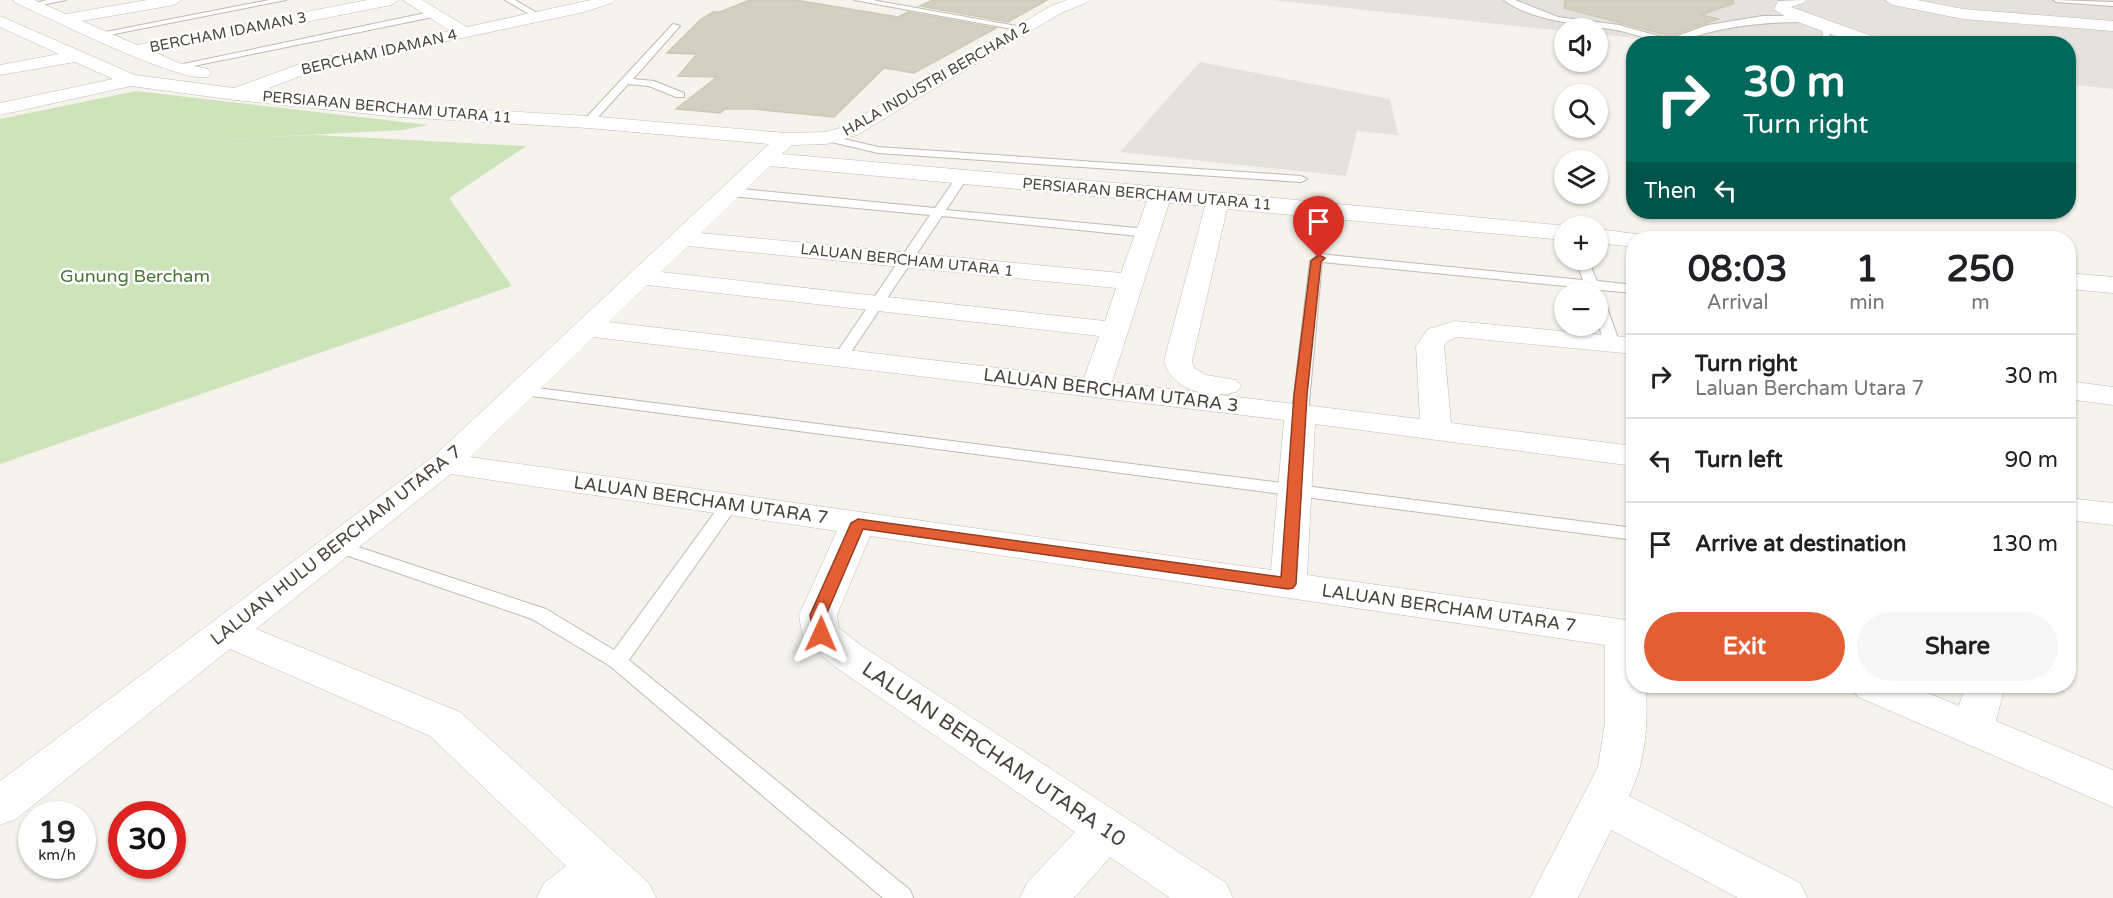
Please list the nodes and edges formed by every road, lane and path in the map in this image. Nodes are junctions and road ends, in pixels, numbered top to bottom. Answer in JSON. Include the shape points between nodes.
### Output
{"nodes":[{"id":1,"x":62,"y":0,"type":"edge"},
{"id":2,"x":174,"y":0,"type":"edge"},
{"id":3,"x":282,"y":0,"type":"edge"},
{"id":4,"x":391,"y":0,"type":"edge"},
{"id":5,"x":411,"y":0,"type":"edge"},
{"id":6,"x":509,"y":0,"type":"edge"},
{"id":7,"x":607,"y":0,"type":"edge"},
{"id":8,"x":858,"y":0,"type":"edge"},
{"id":9,"x":1081,"y":0,"type":"edge"},
{"id":10,"x":1508,"y":0,"type":"edge"},
{"id":11,"x":1798,"y":0,"type":"edge"},
{"id":12,"x":1893,"y":0,"type":"edge"},
{"id":13,"x":2057,"y":0,"type":"edge"},
{"id":14,"x":27,"y":2,"type":"edge"},
{"id":15,"x":2113,"y":4,"type":"edge"},
{"id":16,"x":435,"y":14,"type":"junction"},
{"id":17,"x":540,"y":16,"type":"junction"},
{"id":18,"x":65,"y":19,"type":"junction"},
{"id":19,"x":1802,"y":19,"type":"junction"},
{"id":20,"x":0,"y":25,"type":"edge"},
{"id":21,"x":676,"y":26,"type":"dead end"},
{"id":22,"x":1826,"y":26,"type":"junction"},
{"id":23,"x":2113,"y":26,"type":"edge"},
{"id":24,"x":1023,"y":28,"type":"junction"},
{"id":25,"x":465,"y":33,"type":"junction"},
{"id":26,"x":99,"y":34,"type":"junction"},
{"id":27,"x":1650,"y":36,"type":"edge"},
{"id":28,"x":1689,"y":36,"type":"edge"},
{"id":29,"x":1826,"y":36,"type":"edge"},
{"id":30,"x":1854,"y":36,"type":"edge"},
{"id":31,"x":136,"y":50,"type":"junction"},
{"id":32,"x":77,"y":56,"type":"junction"},
{"id":33,"x":174,"y":67,"type":"junction"},
{"id":34,"x":0,"y":70,"type":"edge"},
{"id":35,"x":131,"y":80,"type":"junction"},
{"id":36,"x":625,"y":81,"type":"junction"},
{"id":37,"x":266,"y":82,"type":"junction"},
{"id":38,"x":236,"y":94,"type":"junction"},
{"id":39,"x":680,"y":95,"type":"dead end"},
{"id":40,"x":0,"y":109,"type":"edge"},
{"id":41,"x":588,"y":122,"type":"junction"},
{"id":42,"x":827,"y":138,"type":"junction"},
{"id":43,"x":776,"y":149,"type":"junction"},
{"id":44,"x":962,"y":177,"type":"junction"},
{"id":45,"x":1301,"y":179,"type":"dead end"},
{"id":46,"x":731,"y":192,"type":"junction"},
{"id":47,"x":1161,"y":194,"type":"junction"},
{"id":48,"x":1218,"y":200,"type":"junction"},
{"id":49,"x":937,"y":213,"type":"junction"},
{"id":50,"x":1554,"y":232,"type":"edge"},
{"id":51,"x":1148,"y":233,"type":"junction"},
{"id":52,"x":1608,"y":237,"type":"edge"},
{"id":53,"x":682,"y":238,"type":"junction"},
{"id":54,"x":1626,"y":239,"type":"edge"},
{"id":55,"x":906,"y":260,"type":"junction"},
{"id":56,"x":641,"y":277,"type":"junction"},
{"id":57,"x":1131,"y":282,"type":"junction"},
{"id":58,"x":2076,"y":282,"type":"edge"},
{"id":59,"x":1554,"y":285,"type":"edge"},
{"id":60,"x":2113,"y":285,"type":"edge"},
{"id":61,"x":1608,"y":289,"type":"edge"},
{"id":62,"x":1626,"y":289,"type":"edge"},
{"id":63,"x":878,"y":303,"type":"junction"},
{"id":64,"x":1608,"y":319,"type":"edge"},
{"id":65,"x":587,"y":328,"type":"junction"},
{"id":66,"x":1115,"y":330,"type":"junction"},
{"id":67,"x":1623,"y":345,"type":"edge"},
{"id":68,"x":840,"y":358,"type":"junction"},
{"id":69,"x":1095,"y":389,"type":"junction"},
{"id":70,"x":521,"y":391,"type":"junction"},
{"id":71,"x":2076,"y":391,"type":"edge"},
{"id":72,"x":2113,"y":396,"type":"edge"},
{"id":73,"x":1300,"y":404,"type":"junction"},
{"id":74,"x":1436,"y":432,"type":"junction"},
{"id":75,"x":1626,"y":455,"type":"edge"},
{"id":76,"x":445,"y":463,"type":"junction"},
{"id":77,"x":1295,"y":492,"type":"junction"},
{"id":78,"x":729,"y":505,"type":"junction"},
{"id":79,"x":2076,"y":510,"type":"edge"},
{"id":80,"x":2113,"y":514,"type":"edge"},
{"id":81,"x":858,"y":523,"type":"junction"},
{"id":82,"x":1626,"y":533,"type":"edge"},
{"id":83,"x":337,"y":546,"type":"junction"},
{"id":84,"x":1288,"y":584,"type":"junction"},
{"id":85,"x":226,"y":632,"type":"junction"},
{"id":86,"x":1626,"y":634,"type":"edge"},
{"id":87,"x":617,"y":661,"type":"junction"},
{"id":88,"x":1628,"y":693,"type":"edge"},
{"id":89,"x":1889,"y":693,"type":"edge"},
{"id":90,"x":1983,"y":693,"type":"edge"},
{"id":91,"x":1974,"y":728,"type":"junction"},
{"id":92,"x":2113,"y":789,"type":"edge"},
{"id":93,"x":1602,"y":803,"type":"junction"},
{"id":94,"x":0,"y":806,"type":"edge"},
{"id":95,"x":1106,"y":830,"type":"junction"},
{"id":96,"x":599,"y":868,"type":"junction"},
{"id":97,"x":561,"y":898,"type":"edge"},
{"id":98,"x":632,"y":898,"type":"edge"},
{"id":99,"x":901,"y":898,"type":"edge"},
{"id":100,"x":1044,"y":898,"type":"edge"},
{"id":101,"x":1209,"y":898,"type":"edge"},
{"id":102,"x":1554,"y":898,"type":"edge"},
{"id":103,"x":1784,"y":898,"type":"edge"}],
"edges":[{"from":1,"to":14,"type":"lane"},
{"from":2,"to":18,"type":"street"},
{"from":3,"to":26,"type":"lane"},
{"from":4,"to":31,"type":"street","name":"BERCHAM IDAMAN 3"},
{"from":5,"to":16,"type":"street"},
{"from":6,"to":17,"type":"lane"},
{"from":7,"to":17,"type":"street","name":"BERCHAM IDAMAN 4"},
{"from":8,"to":24,"type":"lane"},
{"from":9,"to":24,"type":"street","name":"HALA INDUSTRI BERCHAM 2"},
{"from":10,"to":27,"type":"lane","via":[[1556,19],[1602,24]]},
{"from":11,"to":19,"type":"street","via":[[1781,6]]},
{"from":12,"to":23,"type":"street","via":[[1971,15]]},
{"from":13,"to":15,"type":"lane"},
{"from":14,"to":18,"type":"street","name":"BERCHAM IDAMAN 4"},
{"from":16,"to":25,"type":"street"},
{"from":16,"to":33,"type":"lane"},
{"from":17,"to":25,"type":"street","name":"BERCHAM IDAMAN 4"},
{"from":18,"to":26,"type":"street","name":"BERCHAM IDAMAN 4"},
{"from":19,"to":22,"type":"street"},
{"from":19,"to":28,"type":"lane","via":[[1763,19],[1708,28]]},
{"from":20,"to":32,"type":"street","name":"PERSIARAN BERCHAM UTARA 11"},
{"from":21,"to":36,"type":"lane"},
{"from":22,"to":29,"type":"lane"},
{"from":22,"to":30,"type":"street"},
{"from":24,"to":42,"type":"street","name":"HALA INDUSTRI BERCHAM 2","via":[[850,131]]},
{"from":25,"to":37,"type":"street","name":"BERCHAM IDAMAN 4","via":[[317,64]]},
{"from":26,"to":31,"type":"street","name":"BERCHAM IDAMAN 4"},
{"from":31,"to":33,"type":"street","name":"BERCHAM IDAMAN 4"},
{"from":32,"to":34,"type":"street"},
{"from":32,"to":35,"type":"street","name":"PERSIARAN BERCHAM UTARA 11"},
{"from":33,"to":37,"type":"street","name":"BERCHAM IDAMAN 4"},
{"from":35,"to":38,"type":"street","name":"PERSIARAN BERCHAM UTARA 11"},
{"from":35,"to":40,"type":"street"},
{"from":36,"to":39,"type":"lane","via":[[651,83]]},
{"from":36,"to":41,"type":"lane"},
{"from":37,"to":38,"type":"street"},
{"from":38,"to":41,"type":"street","name":"PERSIARAN BERCHAM UTARA 11","via":[[399,111]]},
{"from":41,"to":43,"type":"street","name":"PERSIARAN BERCHAM UTARA 11"},
{"from":42,"to":43,"type":"street","name":"HALA INDUSTRI BERCHAM 2"},
{"from":42,"to":45,"type":"lane","via":[[878,150]]},
{"from":43,"to":44,"type":"street","name":"PERSIARAN BERCHAM UTARA 11"},
{"from":43,"to":46,"type":"street","name":"LALUAN HULU BERCHAM UTARA 7"},
{"from":44,"to":47,"type":"street","name":"PERSIARAN BERCHAM UTARA 11"},
{"from":44,"to":49,"type":"lane"},
{"from":46,"to":49,"type":"lane"},
{"from":46,"to":53,"type":"street","name":"LALUAN HULU BERCHAM UTARA 7"},
{"from":47,"to":48,"type":"street","name":"PERSIARAN BERCHAM UTARA 11"},
{"from":47,"to":51,"type":"street"},
{"from":48,"to":50,"type":"street","name":"PERSIARAN BERCHAM UTARA 11"},
{"from":48,"to":73,"type":"street","via":[[1179,370],[1199,383]]},
{"from":49,"to":51,"type":"lane"},
{"from":49,"to":55,"type":"lane"},
{"from":51,"to":57,"type":"street"},
{"from":52,"to":54,"type":"street"},
{"from":53,"to":55,"type":"street","name":"LALUAN BERCHAM UTARA 1"},
{"from":53,"to":56,"type":"street","name":"LALUAN HULU BERCHAM UTARA 7"},
{"from":55,"to":57,"type":"street","name":"LALUAN BERCHAM UTARA 1"},
{"from":55,"to":63,"type":"lane"},
{"from":56,"to":63,"type":"street"},
{"from":56,"to":65,"type":"street","name":"LALUAN HULU BERCHAM UTARA 7"},
{"from":57,"to":66,"type":"street"},
{"from":58,"to":60,"type":"street"},
{"from":59,"to":73,"type":"lane","via":[[1319,258]]},
{"from":61,"to":62,"type":"lane"},
{"from":63,"to":66,"type":"street"},
{"from":63,"to":68,"type":"lane"},
{"from":64,"to":67,"type":"lane"},
{"from":65,"to":68,"type":"street","name":"LALUAN BERCHAM UTARA 3"},
{"from":65,"to":70,"type":"street","name":"LALUAN HULU BERCHAM UTARA 7"},
{"from":66,"to":69,"type":"street"},
{"from":67,"to":74,"type":"street","via":[[1455,329],[1438,335],[1430,346]]},
{"from":68,"to":69,"type":"street","name":"LALUAN BERCHAM UTARA 3"},
{"from":69,"to":73,"type":"street","name":"LALUAN BERCHAM UTARA 3"},
{"from":70,"to":76,"type":"street","name":"LALUAN HULU BERCHAM UTARA 7"},
{"from":70,"to":77,"type":"lane"},
{"from":71,"to":72,"type":"street"},
{"from":73,"to":74,"type":"street","name":"LALUAN BERCHAM UTARA 3"},
{"from":73,"to":77,"type":"street"},
{"from":74,"to":75,"type":"street","name":"LALUAN BERCHAM UTARA 3"},
{"from":76,"to":78,"type":"street","name":"LALUAN BERCHAM UTARA 7"},
{"from":76,"to":83,"type":"street","name":"LALUAN HULU BERCHAM UTARA 7"},
{"from":77,"to":82,"type":"lane"},
{"from":77,"to":84,"type":"street"},
{"from":78,"to":81,"type":"street","name":"LALUAN BERCHAM UTARA 7"},
{"from":78,"to":87,"type":"lane"},
{"from":79,"to":80,"type":"street"},
{"from":81,"to":84,"type":"street","name":"LALUAN BERCHAM UTARA 7"},
{"from":81,"to":95,"type":"street","name":"LALUAN BERCHAM UTARA 10","via":[[818,615],[821,634]]},
{"from":83,"to":85,"type":"street","name":"LALUAN HULU BERCHAM UTARA 7"},
{"from":83,"to":87,"type":"lane","via":[[539,614]]},
{"from":84,"to":86,"type":"street","name":"LALUAN BERCHAM UTARA 7"},
{"from":85,"to":94,"type":"street","name":"LALUAN HULU BERCHAM UTARA 7"},
{"from":85,"to":96,"type":"street","via":[[446,724]]},
{"from":87,"to":99,"type":"lane"},
{"from":88,"to":93,"type":"street","via":[[1625,733],[1610,794]]},
{"from":89,"to":91,"type":"street"},
{"from":90,"to":91,"type":"street"},
{"from":91,"to":92,"type":"street"},
{"from":93,"to":102,"type":"street"},
{"from":93,"to":103,"type":"street"},
{"from":95,"to":100,"type":"street"},
{"from":95,"to":101,"type":"street","name":"LALUAN BERCHAM UTARA 10"},
{"from":96,"to":97,"type":"street"},
{"from":96,"to":98,"type":"street"}]}
